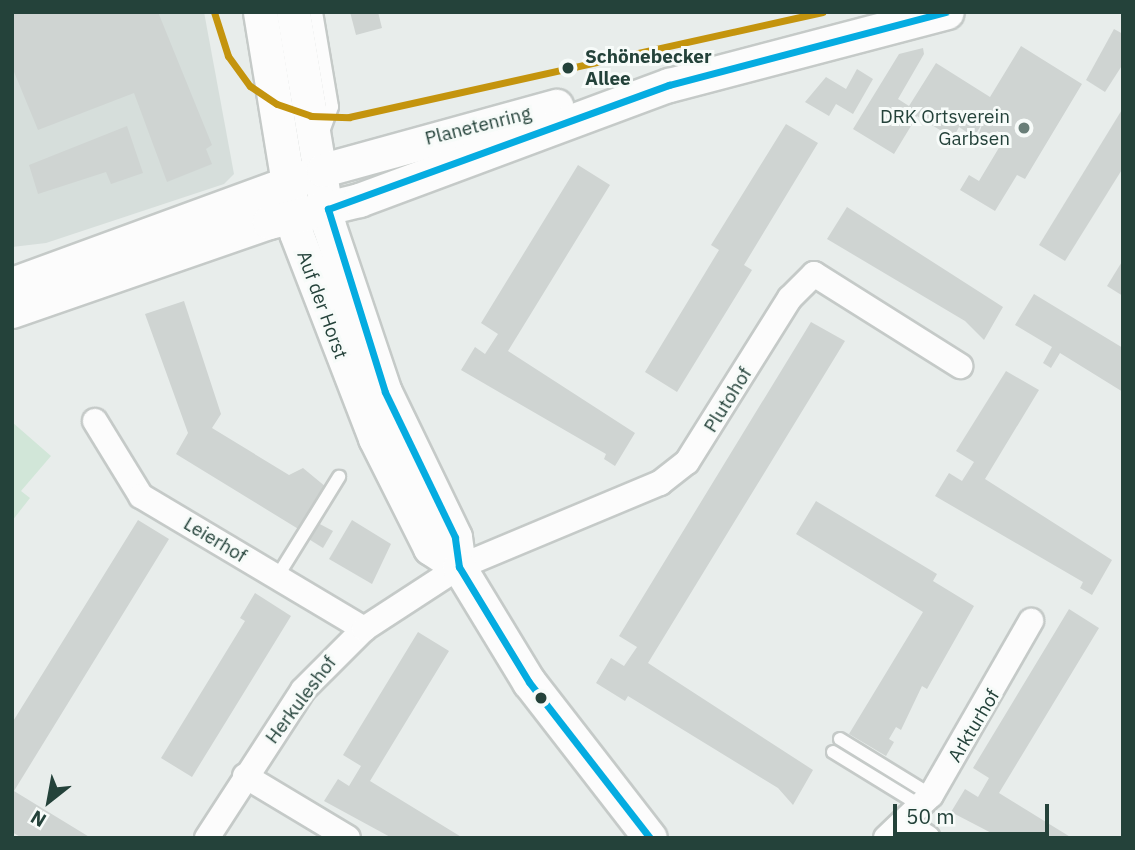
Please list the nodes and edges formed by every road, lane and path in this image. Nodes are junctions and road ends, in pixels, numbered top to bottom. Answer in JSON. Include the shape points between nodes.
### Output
{"nodes":[{"id":1,"x":260,"y":12,"type":"edge"},
{"id":2,"x":293,"y":12,"type":"edge"},
{"id":3,"x":316,"y":12,"type":"edge"},
{"id":4,"x":947,"y":12,"type":"edge"},
{"id":5,"x":669,"y":85,"type":"junction"},
{"id":6,"x":321,"y":156,"type":"junction"},
{"id":7,"x":290,"y":183,"type":"junction"},
{"id":8,"x":328,"y":209,"type":"junction"},
{"id":9,"x":294,"y":217,"type":"junction"},
{"id":10,"x":16,"y":293,"type":"edge"},
{"id":11,"x":960,"y":366,"type":"dead end"},
{"id":12,"x":95,"y":421,"type":"dead end"},
{"id":13,"x":338,"y":477,"type":"dead end"},
{"id":14,"x":459,"y":567,"type":"junction"},
{"id":15,"x":276,"y":577,"type":"junction"},
{"id":16,"x":1031,"y":621,"type":"dead end"},
{"id":17,"x":364,"y":629,"type":"junction"},
{"id":18,"x":841,"y":739,"type":"dead end"},
{"id":19,"x":833,"y":752,"type":"dead end"},
{"id":20,"x":245,"y":776,"type":"junction"},
{"id":21,"x":911,"y":815,"type":"edge"},
{"id":22,"x":207,"y":838,"type":"edge"},
{"id":23,"x":348,"y":838,"type":"edge"},
{"id":24,"x":650,"y":838,"type":"edge"},
{"id":25,"x":928,"y":838,"type":"edge"}],
"edges":[{"from":1,"to":7,"type":"street","name":"Auf der Horst"},
{"from":2,"to":6,"type":"street","name":"Auf der Horst"},
{"from":3,"to":6,"type":"lane","via":[[332,107]]},
{"from":4,"to":5,"type":"street","name":"Planetenring"},
{"from":5,"to":6,"type":"street","name":"Planetenring"},
{"from":5,"to":8,"type":"street","name":"Planetenring"},
{"from":6,"to":7,"type":"street","name":"Planetenring"},
{"from":6,"to":8,"type":"street","name":"Auf der Horst"},
{"from":7,"to":9,"type":"street","name":"Auf der Horst"},
{"from":7,"to":10,"type":"street"},
{"from":8,"to":9,"type":"street","name":"Planetenring"},
{"from":8,"to":14,"type":"street","name":"Auf der Horst","via":[[385,392],[455,537]]},
{"from":9,"to":10,"type":"street"},
{"from":9,"to":14,"type":"street","name":"Auf der Horst","via":[[375,438],[430,548]]},
{"from":11,"to":14,"type":"street","name":"Plutohof","via":[[814,274],[790,298],[700,445],[677,471]]},
{"from":12,"to":15,"type":"street","name":"Leierhof","via":[[141,496]]},
{"from":13,"to":15,"type":"lane"},
{"from":14,"to":17,"type":"street","name":"Herkuleshof"},
{"from":14,"to":24,"type":"street","name":"Auf der Horst","via":[[529,682]]},
{"from":15,"to":17,"type":"street","name":"Leierhof"},
{"from":16,"to":21,"type":"street","name":"Arkturhof"},
{"from":17,"to":20,"type":"street","name":"Herkuleshof","via":[[320,670]]},
{"from":18,"to":21,"type":"lane"},
{"from":19,"to":21,"type":"lane"},
{"from":20,"to":22,"type":"street","name":"Herkuleshof"},
{"from":20,"to":23,"type":"street"},
{"from":21,"to":25,"type":"street"}]}
